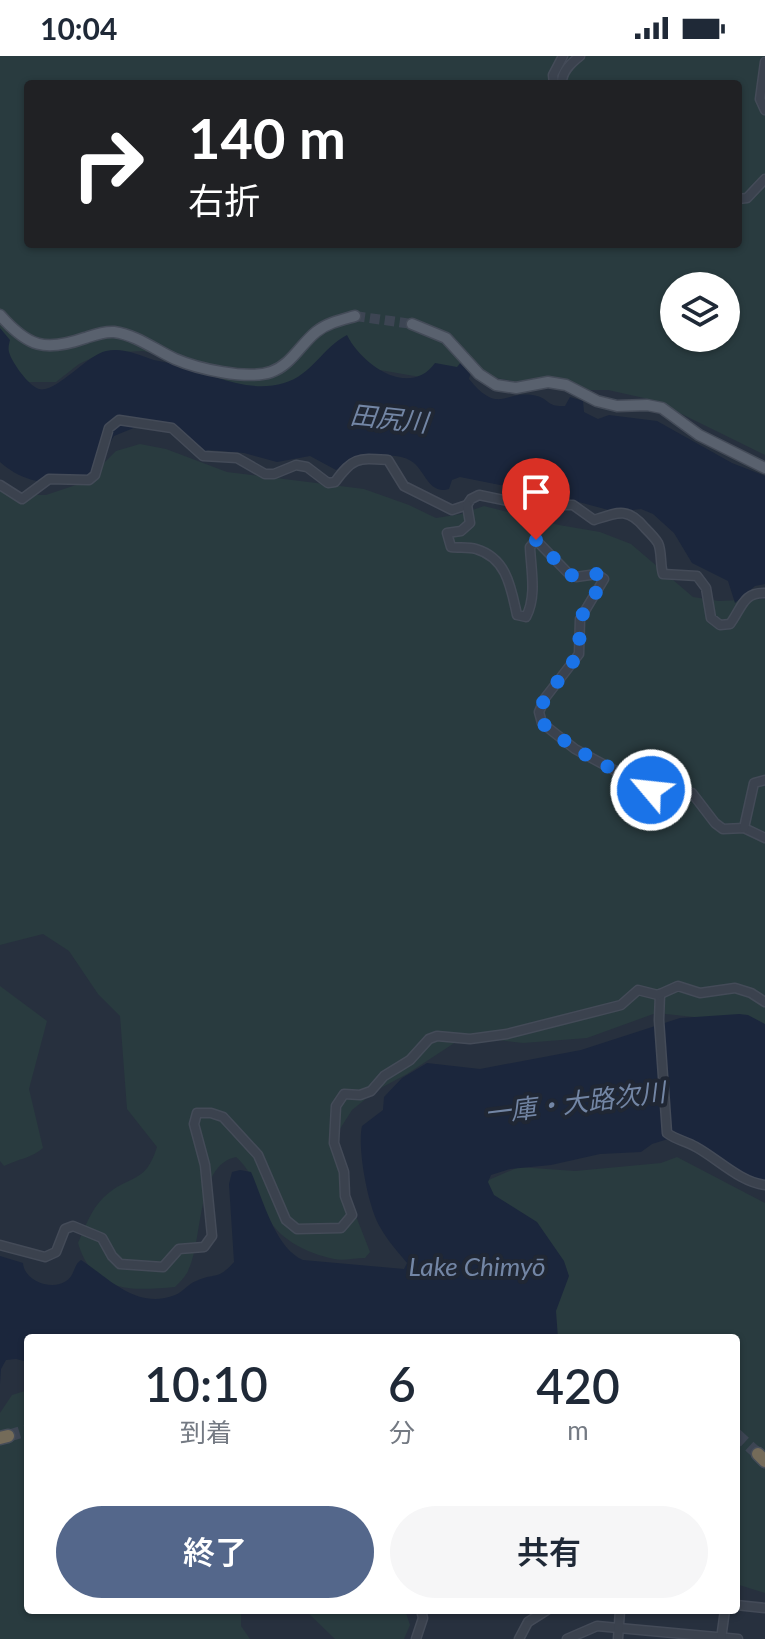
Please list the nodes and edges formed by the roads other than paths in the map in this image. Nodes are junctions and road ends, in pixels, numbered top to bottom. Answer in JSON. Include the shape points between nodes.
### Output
{"nodes":[{"id":1,"x":563,"y":56,"type":"edge"},
{"id":2,"x":580,"y":56,"type":"edge"},
{"id":3,"x":765,"y":62,"type":"edge"},
{"id":4,"x":554,"y":80,"type":"edge"},
{"id":5,"x":562,"y":80,"type":"edge"},
{"id":6,"x":765,"y":110,"type":"edge"},
{"id":7,"x":765,"y":179,"type":"edge"},
{"id":8,"x":742,"y":199,"type":"edge"},
{"id":9,"x":0,"y":315,"type":"edge"},
{"id":10,"x":355,"y":316,"type":"tunnel mouth"},
{"id":11,"x":412,"y":324,"type":"tunnel mouth"},
{"id":12,"x":765,"y":468,"type":"edge"},
{"id":13,"x":0,"y":485,"type":"edge"},
{"id":14,"x":467,"y":505,"type":"junction"},
{"id":15,"x":765,"y":593,"type":"edge"},
{"id":16,"x":765,"y":780,"type":"edge"},
{"id":17,"x":744,"y":828,"type":"junction"},
{"id":18,"x":765,"y":838,"type":"edge"},
{"id":19,"x":660,"y":994,"type":"junction"},
{"id":20,"x":765,"y":1002,"type":"edge"},
{"id":21,"x":765,"y":1185,"type":"edge"},
{"id":22,"x":0,"y":1245,"type":"edge"},
{"id":23,"x":740,"y":1605,"type":"edge"},
{"id":24,"x":765,"y":1608,"type":"edge"},
{"id":25,"x":422,"y":1614,"type":"edge"},
{"id":26,"x":541,"y":1614,"type":"edge"},
{"id":27,"x":620,"y":1614,"type":"edge"},
{"id":28,"x":724,"y":1614,"type":"edge"},
{"id":29,"x":619,"y":1627,"type":"junction"},
{"id":30,"x":721,"y":1638,"type":"edge"},
{"id":31,"x":416,"y":1639,"type":"edge"},
{"id":32,"x":519,"y":1639,"type":"edge"},
{"id":33,"x":567,"y":1639,"type":"edge"},
{"id":34,"x":618,"y":1639,"type":"edge"},
{"id":35,"x":738,"y":1639,"type":"edge"}],
"edges":[{"from":1,"to":4,"type":"street"},
{"from":2,"to":5,"type":"street"},
{"from":3,"to":6,"type":"street","via":[[760,99]]},
{"from":7,"to":8,"type":"street"},
{"from":9,"to":10,"type":"main road","via":[[13,331],[42,347],[111,331],[190,365],[254,374],[285,365],[316,332]]},
{"from":11,"to":12,"type":"main road","via":[[446,338],[488,381],[506,388],[548,382],[617,406],[662,408],[699,435]]},
{"from":13,"to":14,"type":"street","via":[[22,499],[49,479],[89,480],[109,428],[119,420],[172,428],[203,456],[237,458],[265,474],[296,465],[328,483],[361,458],[388,460],[404,486],[452,510]]},
{"from":14,"to":15,"type":"street","via":[[479,495],[528,505],[573,505],[594,520],[628,513],[659,544],[663,574],[697,576],[706,588],[711,618],[720,625],[730,624],[747,596]]},
{"from":14,"to":17,"type":"street","via":[[470,523],[447,533],[451,547],[475,549],[497,561],[507,575],[517,615],[526,617],[531,608],[530,547],[536,540],[569,574],[604,579],[580,619],[579,654],[545,698],[539,712],[542,723],[575,749],[651,790],[663,795],[692,793],[723,829]]},
{"from":16,"to":17,"type":"street","via":[[754,783]]},
{"from":17,"to":18,"type":"street"},
{"from":19,"to":20,"type":"street","via":[[678,986],[700,993],[735,988]]},
{"from":19,"to":21,"type":"street","via":[[667,1133]]},
{"from":19,"to":22,"type":"street","via":[[638,990],[621,1005],[507,1034],[437,1036],[371,1091],[344,1094],[336,1106],[334,1143],[352,1215],[341,1228],[297,1229],[286,1220],[258,1155],[223,1117],[197,1113],[194,1124],[205,1165],[212,1236],[204,1247],[179,1249],[163,1267],[120,1264],[102,1238],[73,1226],[65,1229],[56,1252],[45,1257]]},
{"from":23,"to":24,"type":"street"},
{"from":25,"to":31,"type":"street"},
{"from":26,"to":32,"type":"street","via":[[528,1622]]},
{"from":27,"to":29,"type":"street"},
{"from":28,"to":30,"type":"street"},
{"from":29,"to":30,"type":"street"},
{"from":29,"to":33,"type":"street","via":[[597,1626]]},
{"from":29,"to":34,"type":"street"},
{"from":30,"to":35,"type":"street"}]}
